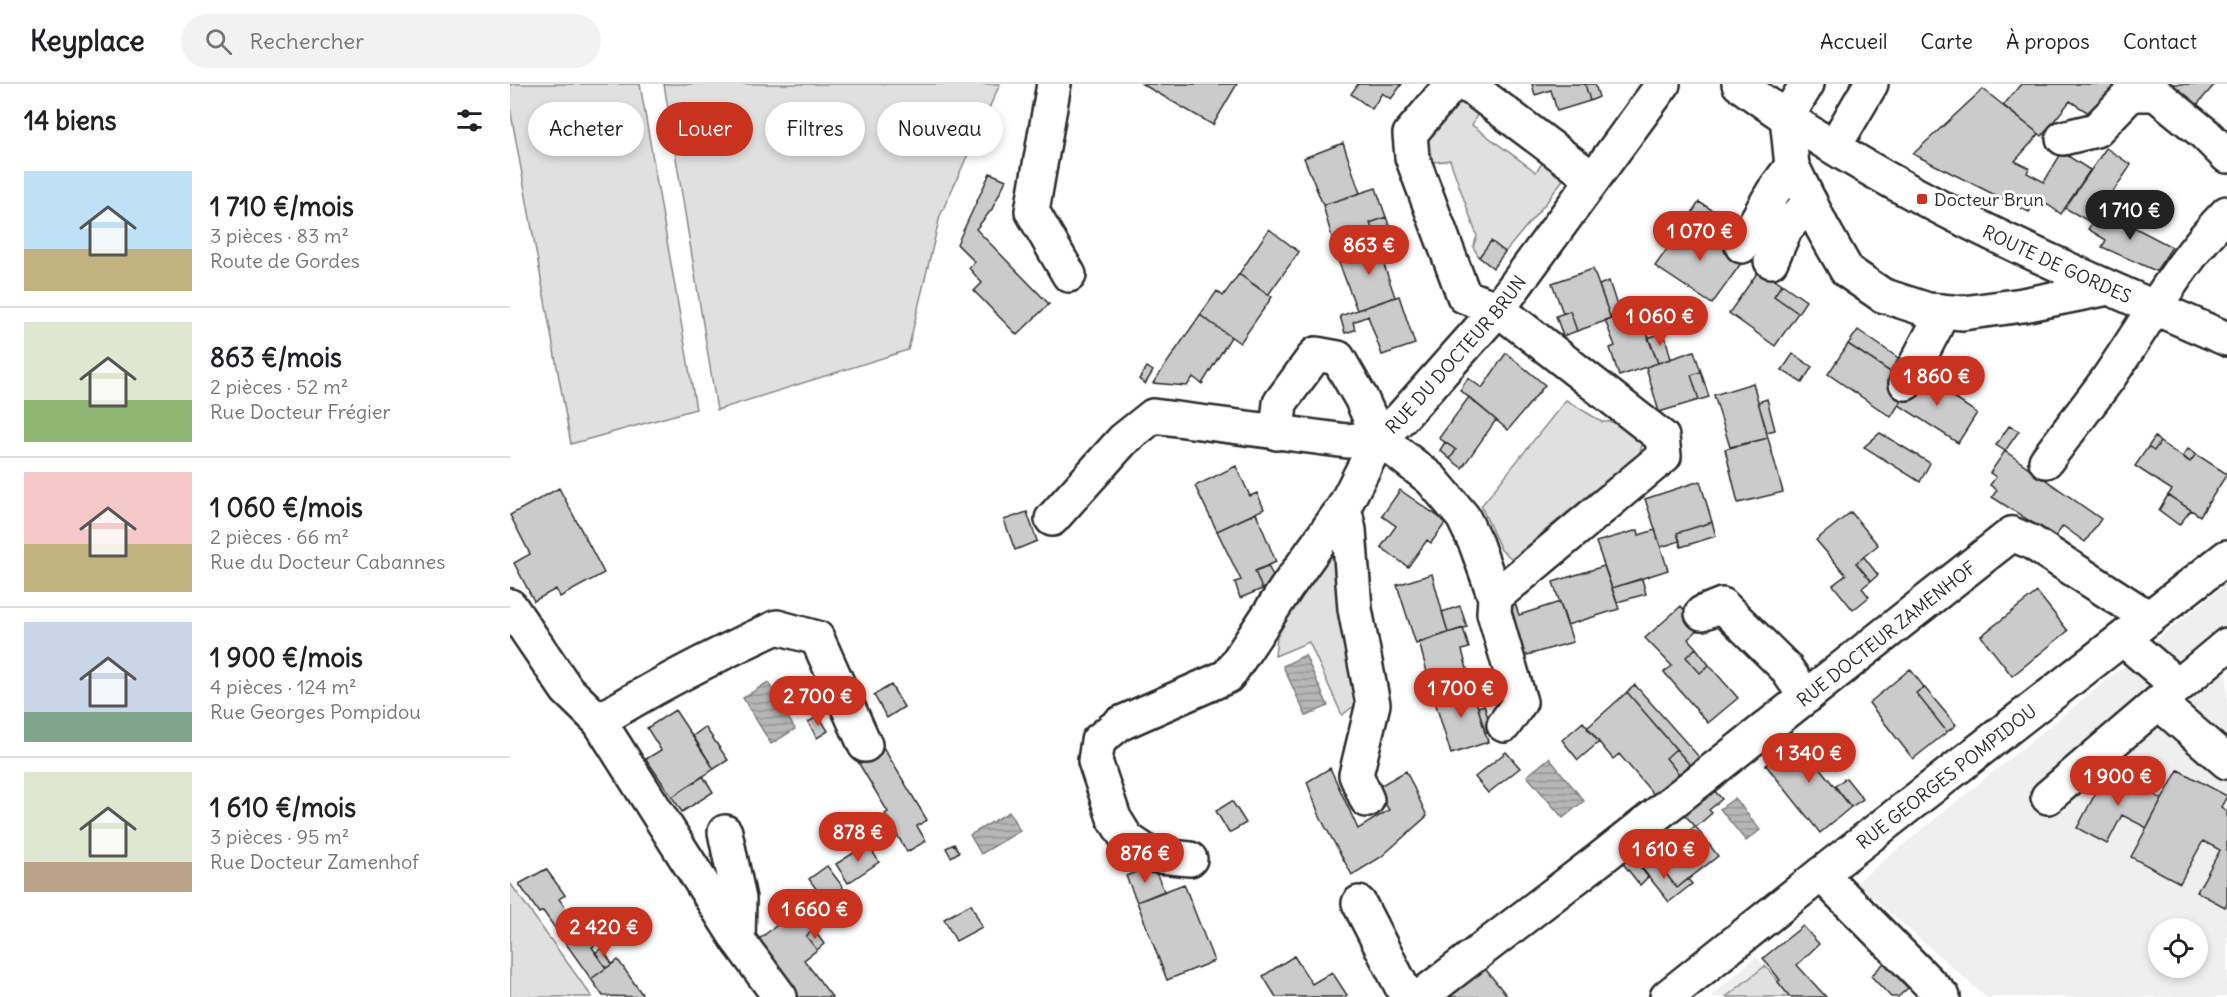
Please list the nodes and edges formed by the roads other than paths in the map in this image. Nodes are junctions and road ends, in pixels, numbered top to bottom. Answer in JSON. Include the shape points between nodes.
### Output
{"nodes":[{"id":1,"x":1054,"y":84,"type":"edge"},
{"id":2,"x":1452,"y":84,"type":"edge"},
{"id":3,"x":1461,"y":84,"type":"edge"},
{"id":4,"x":1663,"y":84,"type":"edge"},
{"id":5,"x":1739,"y":84,"type":"edge"},
{"id":6,"x":1807,"y":84,"type":"edge"},
{"id":7,"x":1871,"y":84,"type":"edge"},
{"id":8,"x":1787,"y":117,"type":"junction"},
{"id":9,"x":2063,"y":138,"type":"dead end"},
{"id":10,"x":1834,"y":147,"type":"junction"},
{"id":11,"x":2227,"y":156,"type":"edge"},
{"id":12,"x":1792,"y":166,"type":"junction"},
{"id":13,"x":1593,"y":179,"type":"junction"},
{"id":14,"x":1810,"y":202,"type":"junction"},
{"id":15,"x":2227,"y":213,"type":"edge"},
{"id":16,"x":1069,"y":275,"type":"dead end"},
{"id":17,"x":2108,"y":288,"type":"junction"},
{"id":18,"x":2154,"y":307,"type":"junction"},
{"id":19,"x":1498,"y":309,"type":"junction"},
{"id":20,"x":1940,"y":311,"type":"junction"},
{"id":21,"x":2227,"y":339,"type":"edge"},
{"id":22,"x":1906,"y":383,"type":"dead end"},
{"id":23,"x":1277,"y":433,"type":"junction"},
{"id":24,"x":1379,"y":438,"type":"junction"},
{"id":25,"x":2046,"y":461,"type":"dead end"},
{"id":26,"x":1344,"y":507,"type":"junction"},
{"id":27,"x":1052,"y":519,"type":"dead end"},
{"id":28,"x":2227,"y":557,"type":"edge"},
{"id":29,"x":1495,"y":597,"type":"junction"},
{"id":30,"x":510,"y":606,"type":"edge"},
{"id":31,"x":1702,"y":613,"type":"dead end"},
{"id":32,"x":2150,"y":618,"type":"junction"},
{"id":33,"x":2123,"y":639,"type":"junction"},
{"id":34,"x":2227,"y":645,"type":"edge"},
{"id":35,"x":2168,"y":695,"type":"junction"},
{"id":36,"x":1806,"y":697,"type":"junction"},
{"id":37,"x":599,"y":721,"type":"junction"},
{"id":38,"x":1504,"y":725,"type":"dead end"},
{"id":39,"x":865,"y":745,"type":"dead end"},
{"id":40,"x":2227,"y":762,"type":"edge"},
{"id":41,"x":2048,"y":797,"type":"dead end"},
{"id":42,"x":1367,"y":800,"type":"dead end"},
{"id":43,"x":725,"y":832,"type":"dead end"},
{"id":44,"x":1190,"y":859,"type":"dead end"},
{"id":45,"x":1821,"y":874,"type":"junction"},
{"id":46,"x":1359,"y":903,"type":"dead end"},
{"id":47,"x":738,"y":940,"type":"junction"},
{"id":48,"x":1407,"y":996,"type":"edge"},
{"id":49,"x":780,"y":997,"type":"edge"},
{"id":50,"x":1667,"y":997,"type":"edge"},
{"id":51,"x":1943,"y":997,"type":"edge"}],
"edges":[{"from":1,"to":16,"type":"street","via":[[1032,211]]},
{"from":2,"to":19,"type":"street","via":[[1410,134],[1412,157],[1464,296]]},
{"from":3,"to":13,"type":"street","via":[[1472,88]]},
{"from":4,"to":13,"type":"street","name":"RUE DU DOCTEUR BRUN"},
{"from":5,"to":8,"type":"street","name":"ROUTE DE GORDES"},
{"from":6,"to":8,"type":"street"},
{"from":7,"to":10,"type":"street"},
{"from":8,"to":10,"type":"street","name":"ROUTE DE GORDES"},
{"from":8,"to":12,"type":"street"},
{"from":9,"to":11,"type":"street","via":[[2096,130],[2131,94],[2156,94]]},
{"from":10,"to":17,"type":"street","name":"ROUTE DE GORDES","via":[[1922,199]]},
{"from":12,"to":14,"type":"street"},
{"from":12,"to":14,"type":"street","via":[[1773,192],[1756,254]]},
{"from":13,"to":19,"type":"street","name":"RUE DU DOCTEUR BRUN"},
{"from":14,"to":20,"type":"street","via":[[1847,271],[1882,295]]},
{"from":15,"to":18,"type":"street","via":[[2208,232]]},
{"from":17,"to":18,"type":"street","name":"ROUTE DE GORDES"},
{"from":17,"to":20,"type":"street","via":[[2011,307],[1964,313]]},
{"from":18,"to":21,"type":"street","name":"ROUTE DE GORDES"},
{"from":18,"to":25,"type":"street","via":[[2107,380]]},
{"from":19,"to":24,"type":"street","name":"RUE DU DOCTEUR BRUN"},
{"from":19,"to":29,"type":"street","via":[[1662,437],[1664,456]]},
{"from":20,"to":22,"type":"street"},
{"from":23,"to":24,"type":"street","name":"RUE DU DOCTEUR BRUN","via":[[1347,441]]},
{"from":23,"to":24,"type":"street","via":[[1280,403],[1316,354],[1338,358]]},
{"from":23,"to":27,"type":"street","name":"RUE DU DOCTEUR BRUN","via":[[1153,416],[1123,440]]},
{"from":24,"to":26,"type":"street"},
{"from":24,"to":29,"type":"street","via":[[1431,479],[1463,517]]},
{"from":26,"to":42,"type":"street","via":[[1354,609],[1373,704],[1356,775]]},
{"from":26,"to":44,"type":"street","via":[[1228,676],[1119,724],[1098,741],[1095,761],[1114,818],[1127,839],[1151,855]]},
{"from":28,"to":32,"type":"street","name":"RUE GEORGES POMPIDOU"},
{"from":29,"to":38,"type":"street","via":[[1494,613],[1520,702]]},
{"from":30,"to":37,"type":"street","via":[[567,690]]},
{"from":31,"to":36,"type":"street","via":[[1722,605],[1785,667]]},
{"from":32,"to":33,"type":"street","name":"RUE GEORGES POMPIDOU"},
{"from":32,"to":36,"type":"street","name":"RUE DOCTEUR ZAMENHOF","via":[[2031,542],[2012,534]]},
{"from":33,"to":35,"type":"street"},
{"from":33,"to":45,"type":"street","name":"RUE GEORGES POMPIDOU"},
{"from":34,"to":35,"type":"street"},
{"from":35,"to":40,"type":"street"},
{"from":35,"to":41,"type":"street"},
{"from":36,"to":48,"type":"street","name":"RUE DOCTEUR ZAMENHOF","via":[[1600,859]]},
{"from":37,"to":39,"type":"street","via":[[638,696],[777,627],[817,638]]},
{"from":37,"to":47,"type":"street"},
{"from":43,"to":47,"type":"street","via":[[739,899]]},
{"from":45,"to":50,"type":"street","name":"RUE GEORGES POMPIDOU"},
{"from":45,"to":51,"type":"street"},
{"from":46,"to":48,"type":"street"},
{"from":47,"to":49,"type":"street"}]}
